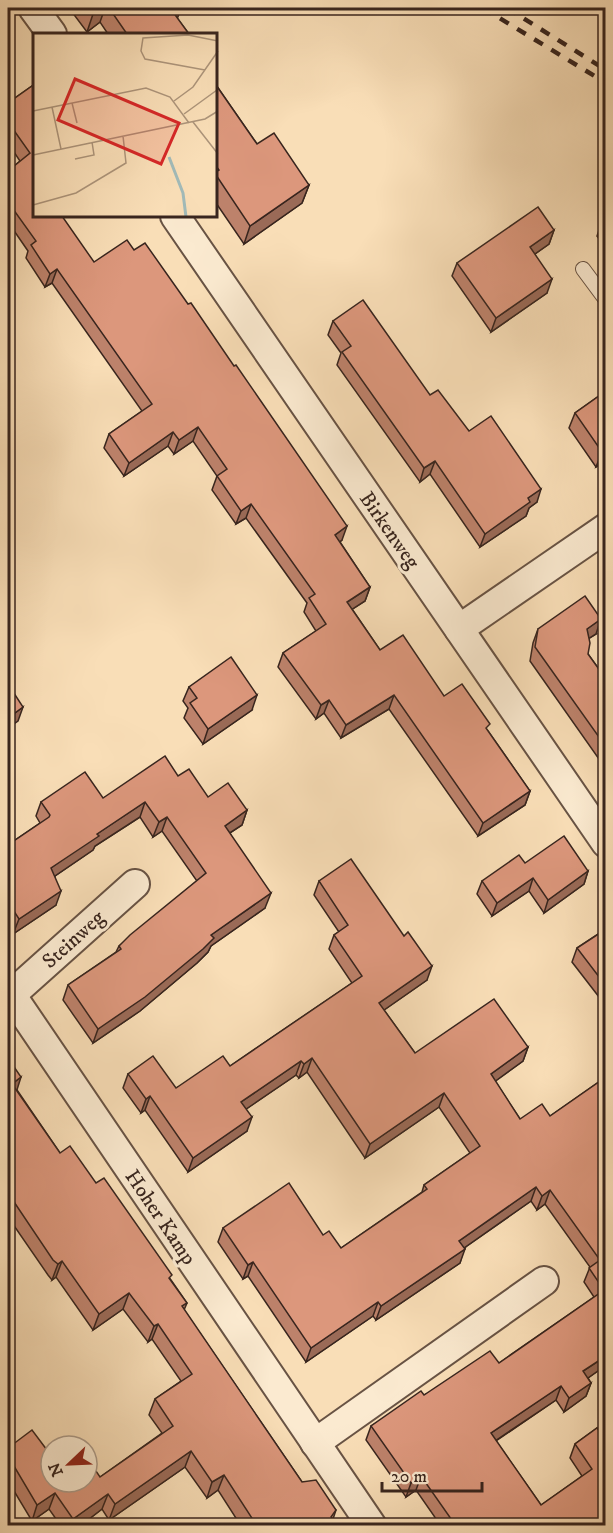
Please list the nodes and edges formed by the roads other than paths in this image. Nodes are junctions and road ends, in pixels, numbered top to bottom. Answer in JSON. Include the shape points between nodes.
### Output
{"nodes":[{"id":1,"x":33,"y":8,"type":"edge"},
{"id":2,"x":51,"y":33,"type":"edge"},
{"id":3,"x":176,"y":218,"type":"edge"},
{"id":4,"x":583,"y":269,"type":"dead end"},
{"id":5,"x":606,"y":300,"type":"edge"},
{"id":6,"x":606,"y":528,"type":"edge"},
{"id":7,"x":459,"y":629,"type":"junction"},
{"id":8,"x":606,"y":843,"type":"edge"},
{"id":9,"x":135,"y":884,"type":"dead end"},
{"id":10,"x":9,"y":993,"type":"edge"},
{"id":11,"x":544,"y":1281,"type":"dead end"},
{"id":12,"x":315,"y":1443,"type":"junction"},
{"id":13,"x":372,"y":1526,"type":"edge"}],
"edges":[{"from":1,"to":2,"type":"street"},
{"from":3,"to":7,"type":"street","name":"Birkenweg"},
{"from":4,"to":5,"type":"lane"},
{"from":6,"to":7,"type":"street"},
{"from":7,"to":8,"type":"street","name":"Birkenweg"},
{"from":9,"to":10,"type":"street","name":"Steinweg"},
{"from":10,"to":12,"type":"street","name":"Hoher Kamp"},
{"from":11,"to":12,"type":"street"},
{"from":12,"to":13,"type":"street","name":"Hoher Kamp"}]}
